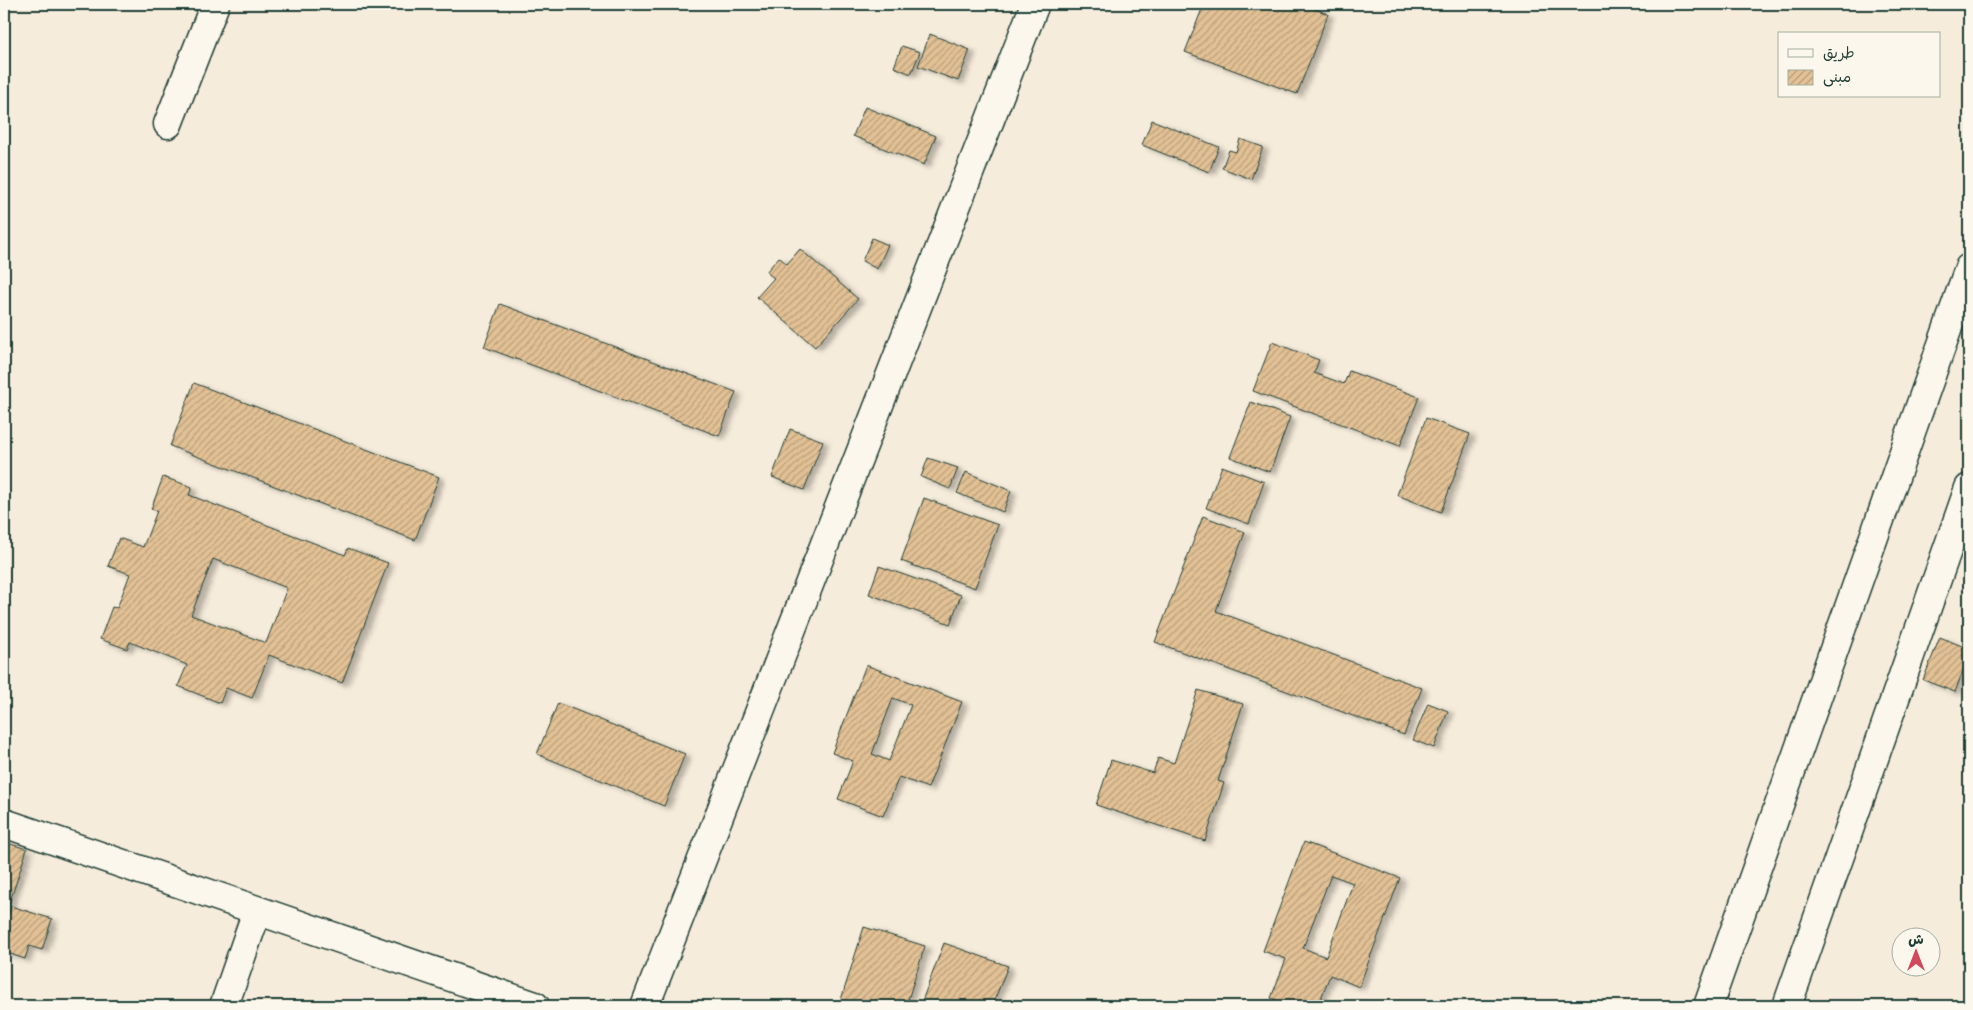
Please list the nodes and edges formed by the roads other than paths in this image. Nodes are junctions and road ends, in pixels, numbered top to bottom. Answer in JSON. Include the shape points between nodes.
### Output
{"nodes":[{"id":1,"x":215,"y":4,"type":"edge"},
{"id":2,"x":1036,"y":4,"type":"edge"},
{"id":3,"x":168,"y":124,"type":"dead end"},
{"id":4,"x":1969,"y":268,"type":"edge"},
{"id":5,"x":1969,"y":488,"type":"edge"},
{"id":6,"x":4,"y":823,"type":"edge"},
{"id":7,"x":257,"y":911,"type":"junction"},
{"id":8,"x":224,"y":1006,"type":"edge"},
{"id":9,"x":535,"y":1006,"type":"edge"},
{"id":10,"x":645,"y":1006,"type":"edge"},
{"id":11,"x":1708,"y":1006,"type":"edge"},
{"id":12,"x":1787,"y":1006,"type":"edge"}],
"edges":[{"from":1,"to":3,"type":"street"},
{"from":2,"to":10,"type":"street"},
{"from":4,"to":11,"type":"street"},
{"from":5,"to":12,"type":"street"},
{"from":6,"to":7,"type":"street"},
{"from":7,"to":8,"type":"street"},
{"from":7,"to":9,"type":"street"}]}
